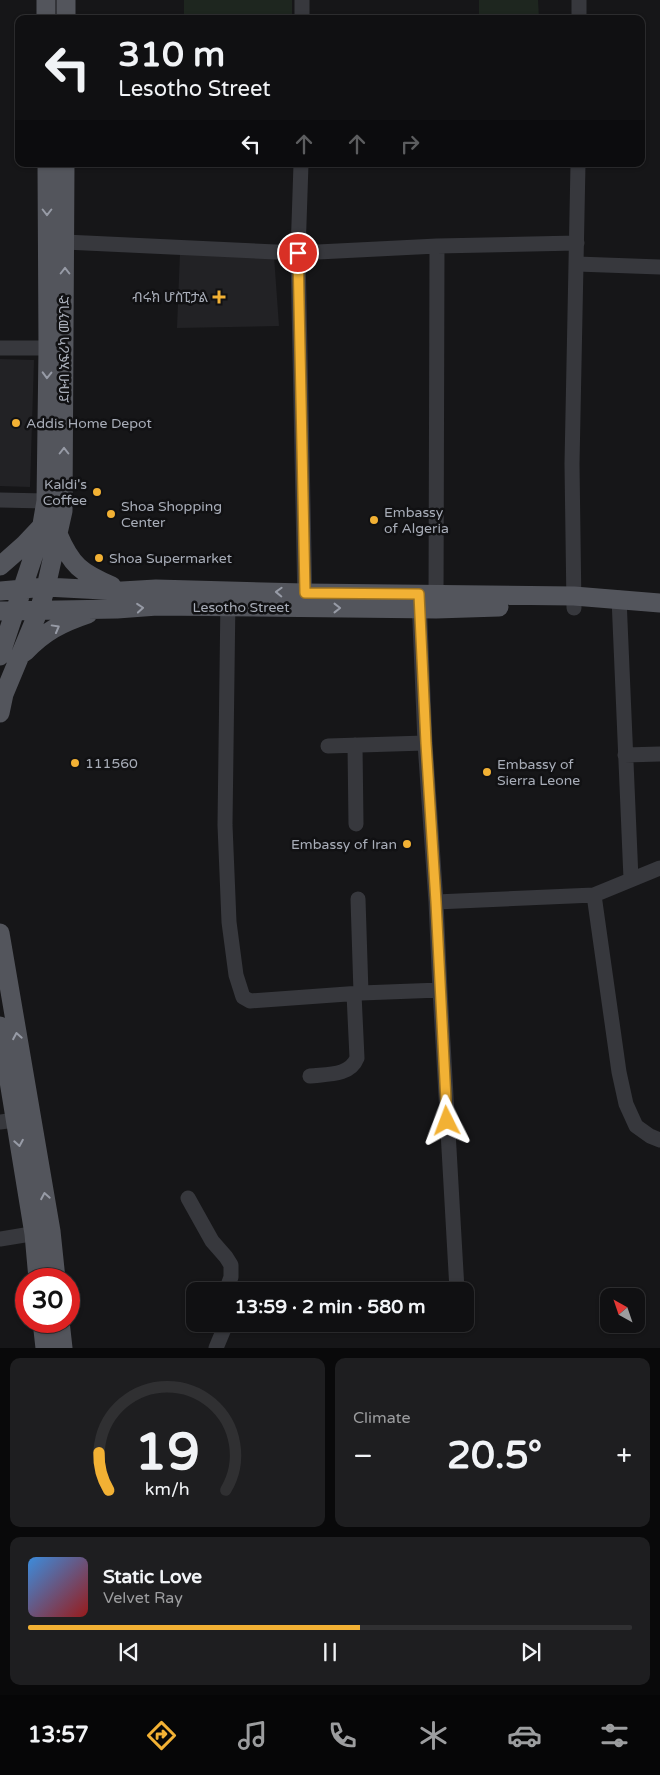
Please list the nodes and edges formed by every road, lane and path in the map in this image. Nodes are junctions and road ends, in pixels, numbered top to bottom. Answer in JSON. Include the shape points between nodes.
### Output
{"nodes":[{"id":1,"x":46,"y":0,"type":"edge"},
{"id":2,"x":66,"y":0,"type":"edge"},
{"id":3,"x":302,"y":0,"type":"edge"},
{"id":4,"x":579,"y":0,"type":"edge"},
{"id":5,"x":46,"y":15,"type":"edge"},
{"id":6,"x":66,"y":15,"type":"edge"},
{"id":7,"x":302,"y":15,"type":"edge"},
{"id":8,"x":579,"y":15,"type":"edge"},
{"id":9,"x":47,"y":167,"type":"edge"},
{"id":10,"x":65,"y":167,"type":"edge"},
{"id":11,"x":301,"y":167,"type":"edge"},
{"id":12,"x":578,"y":167,"type":"edge"},
{"id":13,"x":65,"y":242,"type":"junction"},
{"id":14,"x":577,"y":243,"type":"junction"},
{"id":15,"x":437,"y":246,"type":"junction"},
{"id":16,"x":298,"y":253,"type":"junction"},
{"id":17,"x":577,"y":264,"type":"junction"},
{"id":18,"x":660,"y":267,"type":"edge"},
{"id":19,"x":0,"y":348,"type":"edge"},
{"id":20,"x":56,"y":348,"type":"junction"},
{"id":21,"x":0,"y":500,"type":"edge"},
{"id":22,"x":46,"y":501,"type":"junction"},
{"id":23,"x":50,"y":529,"type":"junction"},
{"id":24,"x":0,"y":566,"type":"edge"},
{"id":25,"x":46,"y":587,"type":"junction"},
{"id":26,"x":22,"y":589,"type":"junction"},
{"id":27,"x":122,"y":590,"type":"junction"},
{"id":28,"x":0,"y":591,"type":"edge"},
{"id":29,"x":228,"y":599,"type":"junction"},
{"id":30,"x":305,"y":600,"type":"junction"},
{"id":31,"x":428,"y":601,"type":"junction"},
{"id":32,"x":574,"y":602,"type":"junction"},
{"id":33,"x":660,"y":603,"type":"edge"},
{"id":34,"x":619,"y":605,"type":"junction"},
{"id":35,"x":6,"y":610,"type":"edge"},
{"id":36,"x":39,"y":610,"type":"junction"},
{"id":37,"x":101,"y":610,"type":"junction"},
{"id":38,"x":660,"y":616,"type":"edge"},
{"id":39,"x":0,"y":656,"type":"edge"},
{"id":40,"x":19,"y":659,"type":"junction"},
{"id":41,"x":0,"y":713,"type":"edge"},
{"id":42,"x":426,"y":743,"type":"junction"},
{"id":43,"x":355,"y":745,"type":"junction"},
{"id":44,"x":328,"y":746,"type":"dead end"},
{"id":45,"x":660,"y":754,"type":"edge"},
{"id":46,"x":625,"y":755,"type":"junction"},
{"id":47,"x":356,"y":824,"type":"dead end"},
{"id":48,"x":660,"y":868,"type":"edge"},
{"id":49,"x":631,"y":879,"type":"junction"},
{"id":50,"x":594,"y":895,"type":"junction"},
{"id":51,"x":358,"y":899,"type":"dead end"},
{"id":52,"x":436,"y":902,"type":"junction"},
{"id":53,"x":0,"y":933,"type":"edge"},
{"id":54,"x":440,"y":990,"type":"junction"},
{"id":55,"x":358,"y":993,"type":"junction"},
{"id":56,"x":0,"y":1026,"type":"edge"},
{"id":57,"x":310,"y":1076,"type":"dead end"},
{"id":58,"x":7,"y":1121,"type":"edge"},
{"id":59,"x":660,"y":1140,"type":"edge"},
{"id":60,"x":188,"y":1198,"type":"dead end"},
{"id":61,"x":43,"y":1232,"type":"junction"},
{"id":62,"x":0,"y":1239,"type":"edge"},
{"id":63,"x":39,"y":1268,"type":"edge"},
{"id":64,"x":53,"y":1268,"type":"edge"},
{"id":65,"x":229,"y":1282,"type":"edge"},
{"id":66,"x":457,"y":1282,"type":"edge"},
{"id":67,"x":223,"y":1332,"type":"edge"},
{"id":68,"x":43,"y":1333,"type":"edge"},
{"id":69,"x":61,"y":1333,"type":"edge"},
{"id":70,"x":45,"y":1348,"type":"edge"},
{"id":71,"x":63,"y":1348,"type":"edge"},
{"id":72,"x":216,"y":1348,"type":"edge"}],
"edges":[{"from":1,"to":5,"type":"main road"},
{"from":2,"to":6,"type":"main road"},
{"from":3,"to":7,"type":"street"},
{"from":4,"to":8,"type":"street"},
{"from":9,"to":20,"type":"main road","name":"ደቡብ አፍሪካ መንገድ","one_way":true},
{"from":10,"to":13,"type":"main road","name":"ደቡብ አፍሪካ መንገድ"},
{"from":11,"to":16,"type":"street"},
{"from":12,"to":14,"type":"street"},
{"from":13,"to":16,"type":"street"},
{"from":20,"to":13,"type":"main road","name":"ደቡብ አፍሪካ መንገድ","one_way":true},
{"from":14,"to":15,"type":"street"},
{"from":14,"to":17,"type":"street"},
{"from":15,"to":16,"type":"street"},
{"from":15,"to":31,"type":"street"},
{"from":16,"to":30,"type":"street"},
{"from":17,"to":18,"type":"street"},
{"from":17,"to":32,"type":"street","via":[[572,464]]},
{"from":19,"to":20,"type":"street"},
{"from":20,"to":22,"type":"main road","name":"ደቡብ አፍሪካ መንገድ","one_way":true},
{"from":23,"to":20,"type":"main road","name":"ደቡብ አፍሪካ መንገድ","one_way":true,"via":[[62,511],[64,486]]},
{"from":21,"to":22,"type":"street"},
{"from":22,"to":23,"type":"main road","name":"ደቡብ አፍሪካ መንገድ"},
{"from":23,"to":24,"type":"main road","via":[[24,545]]},
{"from":23,"to":25,"type":"main road"},
{"from":23,"to":26,"type":"main road","via":[[40,536]]},
{"from":23,"to":27,"type":"main road","via":[[75,565],[91,578]]},
{"from":25,"to":26,"type":"main road","name":"Lesotho Street"},
{"from":25,"to":27,"type":"main road","name":"Lesotho Street"},
{"from":25,"to":36,"type":"main road"},
{"from":26,"to":28,"type":"main road","name":"Lesotho Street"},
{"from":26,"to":35,"type":"main road"},
{"from":27,"to":29,"type":"main road","name":"Lesotho Street"},
{"from":29,"to":30,"type":"main road","name":"Lesotho Street"},
{"from":37,"to":29,"type":"main road","name":"Lesotho Street","one_way":true},
{"from":29,"to":55,"type":"street","via":[[225,825],[229,922],[236,975],[243,997],[250,1001]]},
{"from":30,"to":31,"type":"main road","name":"Lesotho Street"},
{"from":31,"to":32,"type":"main road","name":"Lesotho Street"},
{"from":31,"to":42,"type":"street"},
{"from":32,"to":34,"type":"main road","name":"Lesotho Street"},
{"from":33,"to":34,"type":"main road","name":"Lesotho Street"},
{"from":34,"to":38,"type":"main road","name":"Lesotho Street"},
{"from":34,"to":46,"type":"street"},
{"from":35,"to":36,"type":"main road","name":"Lesotho Street"},
{"from":35,"to":39,"type":"main road"},
{"from":36,"to":37,"type":"main road","name":"Lesotho Street"},
{"from":36,"to":40,"type":"main road"},
{"from":40,"to":37,"type":"main road","one_way":true,"via":[[40,637],[70,620]]},
{"from":40,"to":41,"type":"main road","via":[[4,694]]},
{"from":42,"to":43,"type":"street"},
{"from":42,"to":52,"type":"street"},
{"from":43,"to":44,"type":"street"},
{"from":43,"to":47,"type":"street"},
{"from":45,"to":46,"type":"street"},
{"from":46,"to":49,"type":"street"},
{"from":48,"to":49,"type":"street"},
{"from":49,"to":50,"type":"street"},
{"from":50,"to":52,"type":"street"},
{"from":50,"to":59,"type":"street","via":[[626,1104],[636,1126]]},
{"from":51,"to":55,"type":"street"},
{"from":52,"to":54,"type":"street"},
{"from":61,"to":53,"type":"main road","one_way":true},
{"from":54,"to":55,"type":"street"},
{"from":54,"to":66,"type":"street"},
{"from":55,"to":57,"type":"street","via":[[355,1064],[348,1071]]},
{"from":56,"to":58,"type":"main road"},
{"from":58,"to":61,"type":"main road","one_way":true},
{"from":60,"to":65,"type":"street","via":[[212,1242],[231,1265]]},
{"from":61,"to":62,"type":"street"},
{"from":61,"to":63,"type":"main road"},
{"from":61,"to":64,"type":"main road"},
{"from":67,"to":72,"type":"street"},
{"from":68,"to":70,"type":"main road"},
{"from":69,"to":71,"type":"main road"}]}
